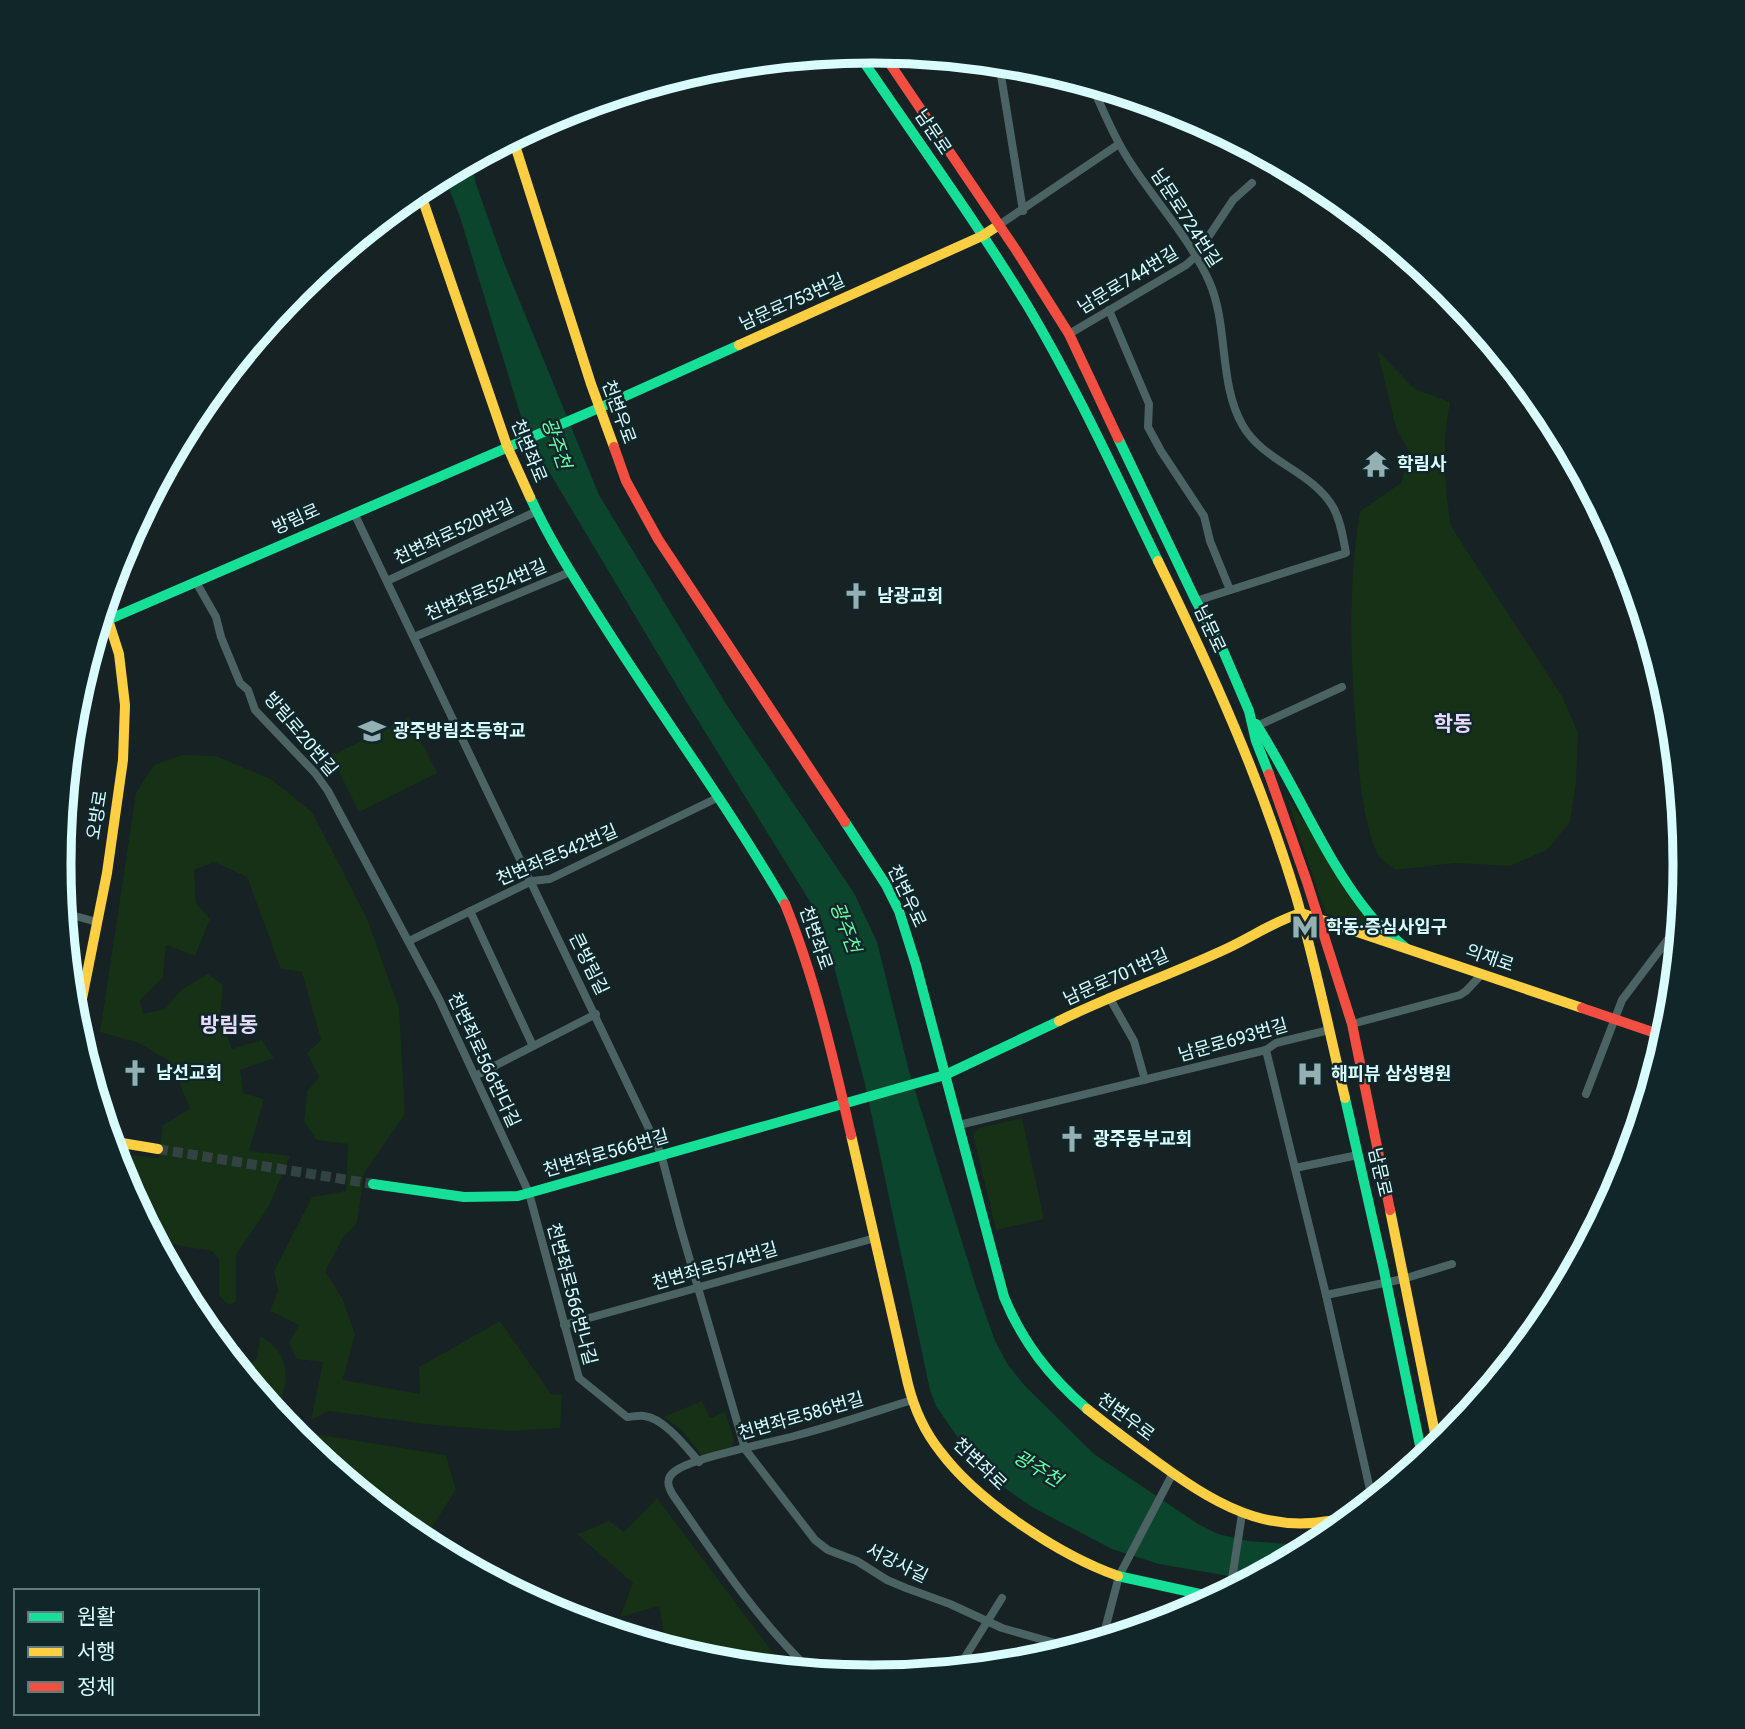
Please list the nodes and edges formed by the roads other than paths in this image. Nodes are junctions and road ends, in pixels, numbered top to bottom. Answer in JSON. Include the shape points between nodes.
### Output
{"nodes":[{"id":1,"x":865,"y":63,"type":"edge"},
{"id":2,"x":890,"y":64,"type":"edge"},
{"id":3,"x":1001,"y":74,"type":"edge"},
{"id":4,"x":1095,"y":95,"type":"edge"},
{"id":5,"x":1119,"y":145,"type":"junction"},
{"id":6,"x":516,"y":147,"type":"edge"},
{"id":7,"x":1252,"y":183,"type":"dead end"},
{"id":8,"x":423,"y":201,"type":"edge"},
{"id":9,"x":1023,"y":211,"type":"junction"},
{"id":10,"x":999,"y":225,"type":"junction"},
{"id":11,"x":982,"y":236,"type":"junction"},
{"id":12,"x":1195,"y":257,"type":"junction"},
{"id":13,"x":1109,"y":310,"type":"junction"},
{"id":14,"x":1069,"y":334,"type":"junction"},
{"id":15,"x":599,"y":408,"type":"junction"},
{"id":16,"x":507,"y":446,"type":"junction"},
{"id":17,"x":535,"y":512,"type":"junction"},
{"id":18,"x":354,"y":513,"type":"junction"},
{"id":19,"x":570,"y":572,"type":"junction"},
{"id":20,"x":387,"y":581,"type":"junction"},
{"id":21,"x":196,"y":582,"type":"junction"},
{"id":22,"x":1170,"y":584,"type":"junction"},
{"id":23,"x":1230,"y":590,"type":"junction"},
{"id":24,"x":1195,"y":598,"type":"junction"},
{"id":25,"x":110,"y":619,"type":"edge"},
{"id":26,"x":107,"y":630,"type":"edge"},
{"id":27,"x":414,"y":637,"type":"junction"},
{"id":28,"x":1342,"y":687,"type":"dead end"},
{"id":29,"x":1249,"y":710,"type":"junction"},
{"id":30,"x":1256,"y":726,"type":"junction"},
{"id":31,"x":718,"y":798,"type":"junction"},
{"id":32,"x":532,"y":881,"type":"junction"},
{"id":33,"x":470,"y":911,"type":"junction"},
{"id":34,"x":1301,"y":913,"type":"junction"},
{"id":35,"x":73,"y":916,"type":"edge"},
{"id":36,"x":1320,"y":918,"type":"junction"},
{"id":37,"x":97,"y":922,"type":"junction"},
{"id":38,"x":1670,"y":936,"type":"edge"},
{"id":39,"x":409,"y":941,"type":"junction"},
{"id":40,"x":1406,"y":948,"type":"junction"},
{"id":41,"x":1482,"y":974,"type":"junction"},
{"id":42,"x":82,"y":997,"type":"edge"},
{"id":43,"x":1109,"y":997,"type":"junction"},
{"id":44,"x":596,"y":1014,"type":"junction"},
{"id":45,"x":1614,"y":1020,"type":"junction"},
{"id":46,"x":1352,"y":1024,"type":"junction"},
{"id":47,"x":1329,"y":1030,"type":"junction"},
{"id":48,"x":1656,"y":1033,"type":"edge"},
{"id":49,"x":533,"y":1046,"type":"junction"},
{"id":50,"x":1266,"y":1050,"type":"junction"},
{"id":51,"x":945,"y":1075,"type":"junction"},
{"id":52,"x":475,"y":1076,"type":"junction"},
{"id":53,"x":1145,"y":1080,"type":"junction"},
{"id":54,"x":1586,"y":1094,"type":"dead end"},
{"id":55,"x":845,"y":1104,"type":"junction"},
{"id":56,"x":959,"y":1125,"type":"junction"},
{"id":57,"x":122,"y":1143,"type":"edge"},
{"id":58,"x":158,"y":1149,"type":"tunnel mouth"},
{"id":59,"x":661,"y":1154,"type":"junction"},
{"id":60,"x":1358,"y":1155,"type":"junction"},
{"id":61,"x":1295,"y":1168,"type":"junction"},
{"id":62,"x":373,"y":1184,"type":"tunnel mouth"},
{"id":63,"x":529,"y":1193,"type":"junction"},
{"id":64,"x":875,"y":1238,"type":"junction"},
{"id":65,"x":1452,"y":1264,"type":"dead end"},
{"id":66,"x":1404,"y":1279,"type":"junction"},
{"id":67,"x":1386,"y":1282,"type":"junction"},
{"id":68,"x":697,"y":1288,"type":"junction"},
{"id":69,"x":1326,"y":1295,"type":"junction"},
{"id":70,"x":564,"y":1325,"type":"junction"},
{"id":71,"x":912,"y":1400,"type":"junction"},
{"id":72,"x":1435,"y":1435,"type":"edge"},
{"id":73,"x":1421,"y":1448,"type":"edge"},
{"id":74,"x":745,"y":1449,"type":"junction"},
{"id":75,"x":699,"y":1462,"type":"junction"},
{"id":76,"x":1173,"y":1473,"type":"junction"},
{"id":77,"x":1370,"y":1492,"type":"edge"},
{"id":78,"x":1242,"y":1514,"type":"junction"},
{"id":79,"x":1328,"y":1524,"type":"edge"},
{"id":80,"x":1121,"y":1572,"type":"junction"},
{"id":81,"x":1231,"y":1581,"type":"edge"},
{"id":82,"x":1203,"y":1594,"type":"edge"},
{"id":83,"x":1002,"y":1598,"type":"dead end"},
{"id":84,"x":986,"y":1621,"type":"junction"},
{"id":85,"x":1105,"y":1631,"type":"edge"},
{"id":86,"x":1059,"y":1644,"type":"edge"},
{"id":87,"x":963,"y":1660,"type":"edge"},
{"id":88,"x":802,"y":1662,"type":"edge"}],
"edges":[{"from":1,"to":11,"type":"main road","name":"남문로"},
{"from":2,"to":10,"type":"main road","name":"남문로"},
{"from":3,"to":9,"type":"street"},
{"from":4,"to":5,"type":"street","name":"남문로724번길"},
{"from":5,"to":9,"type":"street"},
{"from":5,"to":12,"type":"street","name":"남문로724번길"},
{"from":6,"to":15,"type":"main road","name":"천변우로"},
{"from":7,"to":12,"type":"street","name":"남문로744번길","via":[[1227,208]]},
{"from":8,"to":16,"type":"main road","name":"천변좌로"},
{"from":9,"to":10,"type":"street"},
{"from":10,"to":11,"type":"main road","name":"남문로753번길"},
{"from":10,"to":14,"type":"main road","name":"남문로"},
{"from":11,"to":15,"type":"main road","name":"남문로753번길"},
{"from":11,"to":22,"type":"main road","name":"남문로","via":[[1050,345]]},
{"from":12,"to":13,"type":"street","name":"남문로744번길"},
{"from":12,"to":23,"type":"street","name":"남문로724번길","via":[[1215,296],[1232,402],[1242,424],[1262,449],[1328,500],[1346,553]]},
{"from":13,"to":14,"type":"street","name":"남문로744번길"},
{"from":13,"to":23,"type":"street","via":[[1149,404],[1148,427],[1204,516]]},
{"from":14,"to":24,"type":"main road","name":"남문로"},
{"from":15,"to":16,"type":"main road","name":"남문로753번길"},
{"from":15,"to":51,"type":"main road","name":"천변우로","via":[[626,481],[657,539],[894,901]]},
{"from":16,"to":17,"type":"main road","name":"천변좌로"},
{"from":16,"to":18,"type":"main road","name":"방림로"},
{"from":17,"to":19,"type":"main road","name":"천변좌로"},
{"from":17,"to":20,"type":"street","name":"천변좌로520번길"},
{"from":18,"to":20,"type":"street","name":"큰방림길"},
{"from":18,"to":21,"type":"main road","name":"방림로"},
{"from":19,"to":27,"type":"street","name":"천변좌로524번길"},
{"from":19,"to":31,"type":"main road","name":"천변좌로"},
{"from":20,"to":27,"type":"street","name":"큰방림길"},
{"from":21,"to":25,"type":"main road","name":"방림로"},
{"from":21,"to":39,"type":"street","name":"방림로20번길","via":[[256,710],[328,791]]},
{"from":22,"to":24,"type":"main road","via":[[1176,580],[1183,592]]},
{"from":22,"to":34,"type":"main road","name":"남문로","via":[[1251,769]]},
{"from":23,"to":24,"type":"street","name":"남문로724번길"},
{"from":24,"to":29,"type":"main road","name":"남문로"},
{"from":26,"to":37,"type":"main road","name":"오방로","via":[[123,680],[124,740]]},
{"from":27,"to":32,"type":"street","name":"큰방림길"},
{"from":28,"to":30,"type":"street"},
{"from":29,"to":30,"type":"main road"},
{"from":29,"to":36,"type":"main road","name":"남문로"},
{"from":30,"to":40,"type":"main road","via":[[1345,882],[1372,918]]},
{"from":31,"to":32,"type":"street","name":"천변좌로542번길","via":[[550,879]]},
{"from":31,"to":55,"type":"main road","name":"천변좌로","via":[[780,894],[796,930]]},
{"from":32,"to":33,"type":"street","name":"천변좌로542번길"},
{"from":32,"to":44,"type":"street","name":"큰방림길"},
{"from":33,"to":39,"type":"street","name":"천변좌로542번길"},
{"from":33,"to":49,"type":"street"},
{"from":34,"to":36,"type":"main road","name":"의재로"},
{"from":34,"to":43,"type":"main road","name":"남문로701번길"},
{"from":34,"to":47,"type":"main road","name":"남문로"},
{"from":35,"to":37,"type":"street"},
{"from":36,"to":40,"type":"main road","name":"의재로"},
{"from":36,"to":46,"type":"main road","name":"남문로"},
{"from":37,"to":42,"type":"main road","name":"오방로"},
{"from":38,"to":45,"type":"street","via":[[1622,1000]]},
{"from":39,"to":52,"type":"street","name":"천변좌로566번다길"},
{"from":40,"to":41,"type":"main road","name":"의재로"},
{"from":41,"to":45,"type":"main road","name":"의재로"},
{"from":41,"to":46,"type":"street","via":[[1460,995]]},
{"from":43,"to":51,"type":"main road","name":"남문로701번길"},
{"from":43,"to":53,"type":"street","via":[[1134,1041]]},
{"from":44,"to":49,"type":"street"},
{"from":44,"to":59,"type":"street","name":"큰방림길"},
{"from":45,"to":48,"type":"main road","name":"의재로"},
{"from":45,"to":54,"type":"street"},
{"from":46,"to":66,"type":"main road","name":"남문로"},
{"from":47,"to":50,"type":"street","name":"남문로693번길","via":[[1276,1043]]},
{"from":47,"to":60,"type":"main road","name":"남문로"},
{"from":49,"to":52,"type":"street"},
{"from":50,"to":53,"type":"street","name":"남문로693번길"},
{"from":50,"to":61,"type":"street"},
{"from":51,"to":55,"type":"main road","name":"남문로701번길"},
{"from":51,"to":56,"type":"main road","name":"천변우로"},
{"from":52,"to":63,"type":"street","name":"천변좌로566번다길"},
{"from":53,"to":56,"type":"street","name":"남문로693번길"},
{"from":55,"to":59,"type":"main road","name":"천변좌로566번길"},
{"from":55,"to":64,"type":"main road","name":"천변좌로"},
{"from":56,"to":76,"type":"main road","name":"천변우로","via":[[1004,1297],[1020,1336],[1067,1393]]},
{"from":57,"to":58,"type":"main road"},
{"from":59,"to":63,"type":"main road","name":"천변좌로566번길"},
{"from":59,"to":68,"type":"street","name":"큰방림길"},
{"from":60,"to":61,"type":"street"},
{"from":60,"to":67,"type":"main road","name":"남문로"},
{"from":61,"to":69,"type":"street"},
{"from":62,"to":63,"type":"main road","name":"천변좌로566번길","via":[[489,1199]]},
{"from":63,"to":70,"type":"street","name":"천변좌로566번나길"},
{"from":64,"to":68,"type":"street","name":"천변좌로574번길"},
{"from":64,"to":71,"type":"main road","name":"천변좌로"},
{"from":65,"to":66,"type":"street"},
{"from":66,"to":67,"type":"street"},
{"from":66,"to":72,"type":"main road","name":"남문로"},
{"from":67,"to":69,"type":"street"},
{"from":67,"to":73,"type":"main road","name":"남문로"},
{"from":68,"to":70,"type":"street","name":"천변좌로574번길"},
{"from":68,"to":74,"type":"street","name":"큰방림길"},
{"from":69,"to":77,"type":"street"},
{"from":70,"to":75,"type":"street","name":"천변좌로566번나길","via":[[579,1378],[627,1417],[654,1419],[676,1434]]},
{"from":71,"to":74,"type":"street","name":"천변좌로586번길"},
{"from":71,"to":80,"type":"main road","name":"천변좌로","via":[[939,1451],[957,1472],[1042,1539],[1088,1564]]},
{"from":74,"to":75,"type":"street","name":"천변좌로586번길"},
{"from":74,"to":84,"type":"street","name":"서강사길","via":[[822,1547]]},
{"from":75,"to":88,"type":"street","name":"천변좌로586번길","via":[[678,1468],[668,1486],[740,1590]]},
{"from":76,"to":78,"type":"main road","name":"천변우로"},
{"from":76,"to":80,"type":"street"},
{"from":78,"to":79,"type":"main road","name":"천변우로","via":[[1289,1524]]},
{"from":78,"to":81,"type":"street"},
{"from":80,"to":82,"type":"main road","name":"천변좌로"},
{"from":80,"to":85,"type":"street"},
{"from":83,"to":84,"type":"street"},
{"from":84,"to":86,"type":"street","name":"서강사길"},
{"from":84,"to":87,"type":"street"}]}
